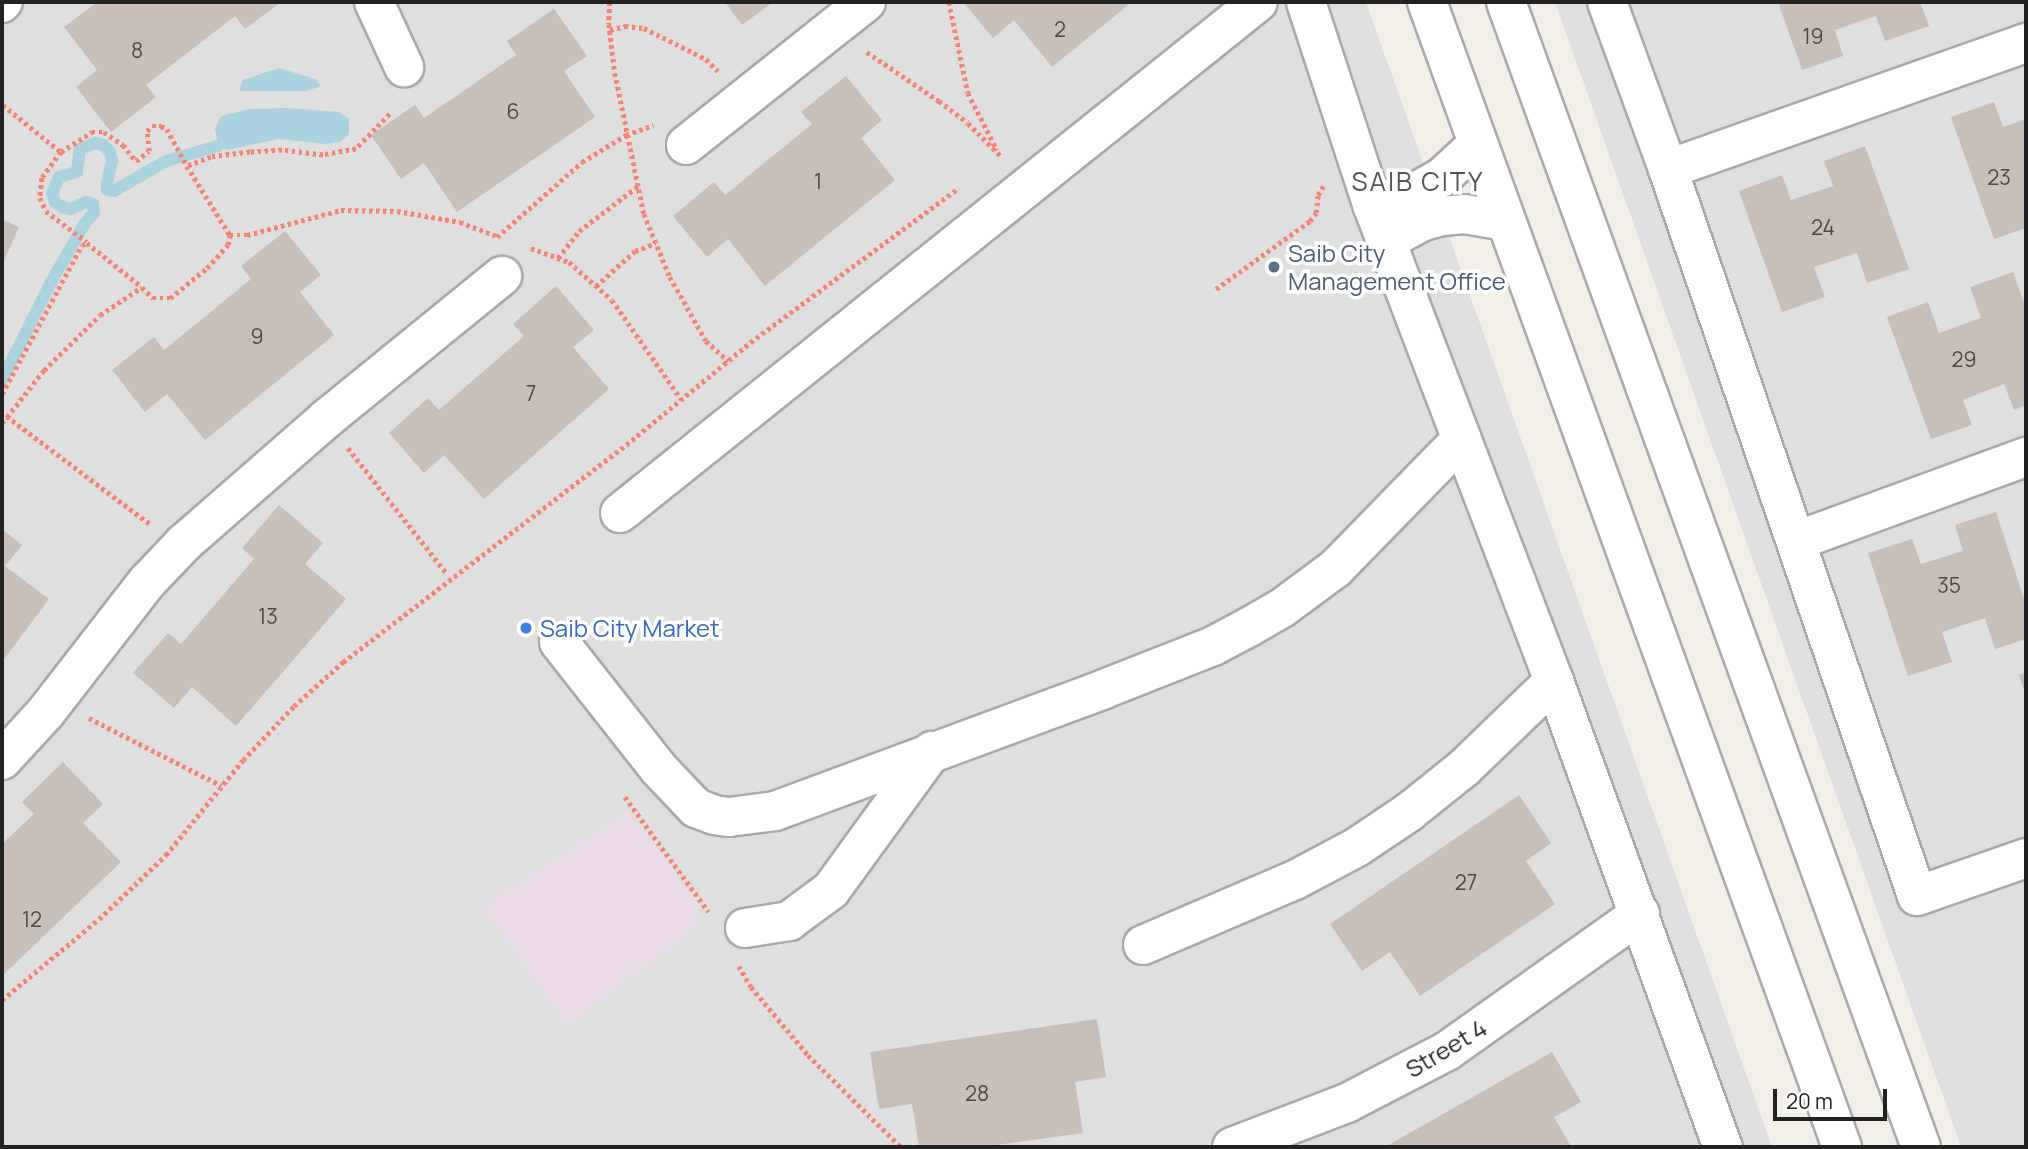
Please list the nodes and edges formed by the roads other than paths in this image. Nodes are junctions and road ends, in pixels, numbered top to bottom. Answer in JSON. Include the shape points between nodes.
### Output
{"nodes":[{"id":1,"x":374,"y":2,"type":"edge"},
{"id":2,"x":866,"y":2,"type":"edge"},
{"id":3,"x":1258,"y":2,"type":"edge"},
{"id":4,"x":1306,"y":2,"type":"edge"},
{"id":5,"x":1427,"y":2,"type":"edge"},
{"id":6,"x":1506,"y":2,"type":"edge"},
{"id":7,"x":1607,"y":2,"type":"edge"},
{"id":8,"x":2026,"y":43,"type":"edge"},
{"id":9,"x":404,"y":67,"type":"dead end"},
{"id":10,"x":673,"y":134,"type":"road end"},
{"id":11,"x":1478,"y":144,"type":"junction"},
{"id":12,"x":1668,"y":169,"type":"junction"},
{"id":13,"x":1371,"y":204,"type":"junction"},
{"id":14,"x":1505,"y":221,"type":"junction"},
{"id":15,"x":1386,"y":241,"type":"junction"},
{"id":16,"x":504,"y":258,"type":"road end"},
{"id":17,"x":1462,"y":439,"type":"junction"},
{"id":18,"x":2026,"y":457,"type":"edge"},
{"id":19,"x":620,"y":513,"type":"dead end"},
{"id":20,"x":1796,"y":541,"type":"junction"},
{"id":21,"x":559,"y":642,"type":"dead end"},
{"id":22,"x":1554,"y":681,"type":"junction"},
{"id":23,"x":932,"y":751,"type":"junction"},
{"id":24,"x":2,"y":760,"type":"edge"},
{"id":25,"x":2026,"y":858,"type":"edge"},
{"id":26,"x":1640,"y":914,"type":"junction"},
{"id":27,"x":731,"y":935,"type":"road end"},
{"id":28,"x":1143,"y":945,"type":"dead end"},
{"id":29,"x":1717,"y":1145,"type":"edge"},
{"id":30,"x":1232,"y":1147,"type":"edge"},
{"id":31,"x":1842,"y":1147,"type":"edge"},
{"id":32,"x":1921,"y":1147,"type":"edge"}],
"edges":[{"from":1,"to":9,"type":"street"},
{"from":2,"to":10,"type":"street"},
{"from":3,"to":19,"type":"street"},
{"from":4,"to":13,"type":"street"},
{"from":5,"to":11,"type":"street"},
{"from":6,"to":32,"type":"street"},
{"from":7,"to":12,"type":"street"},
{"from":8,"to":12,"type":"street"},
{"from":11,"to":13,"type":"street","via":[[1441,178],[1396,199]]},
{"from":11,"to":14,"type":"street"},
{"from":12,"to":20,"type":"street"},
{"from":13,"to":15,"type":"street"},
{"from":14,"to":15,"type":"street","via":[[1464,214],[1443,216]]},
{"from":14,"to":31,"type":"street"},
{"from":15,"to":17,"type":"street"},
{"from":16,"to":24,"type":"street","via":[[184,543]]},
{"from":17,"to":22,"type":"street"},
{"from":17,"to":23,"type":"street","via":[[1336,568],[1282,608],[1213,646]]},
{"from":18,"to":20,"type":"street"},
{"from":20,"to":25,"type":"street","via":[[1917,896]]},
{"from":21,"to":23,"type":"street","via":[[679,793],[696,808],[714,815],[775,811]]},
{"from":22,"to":26,"type":"street"},
{"from":22,"to":28,"type":"street","via":[[1464,768],[1357,847],[1295,880]]},
{"from":23,"to":27,"type":"street","via":[[831,890],[789,920]]},
{"from":26,"to":29,"type":"street"},
{"from":26,"to":30,"type":"street","name":"Street 4","via":[[1447,1051],[1347,1103]]}]}
